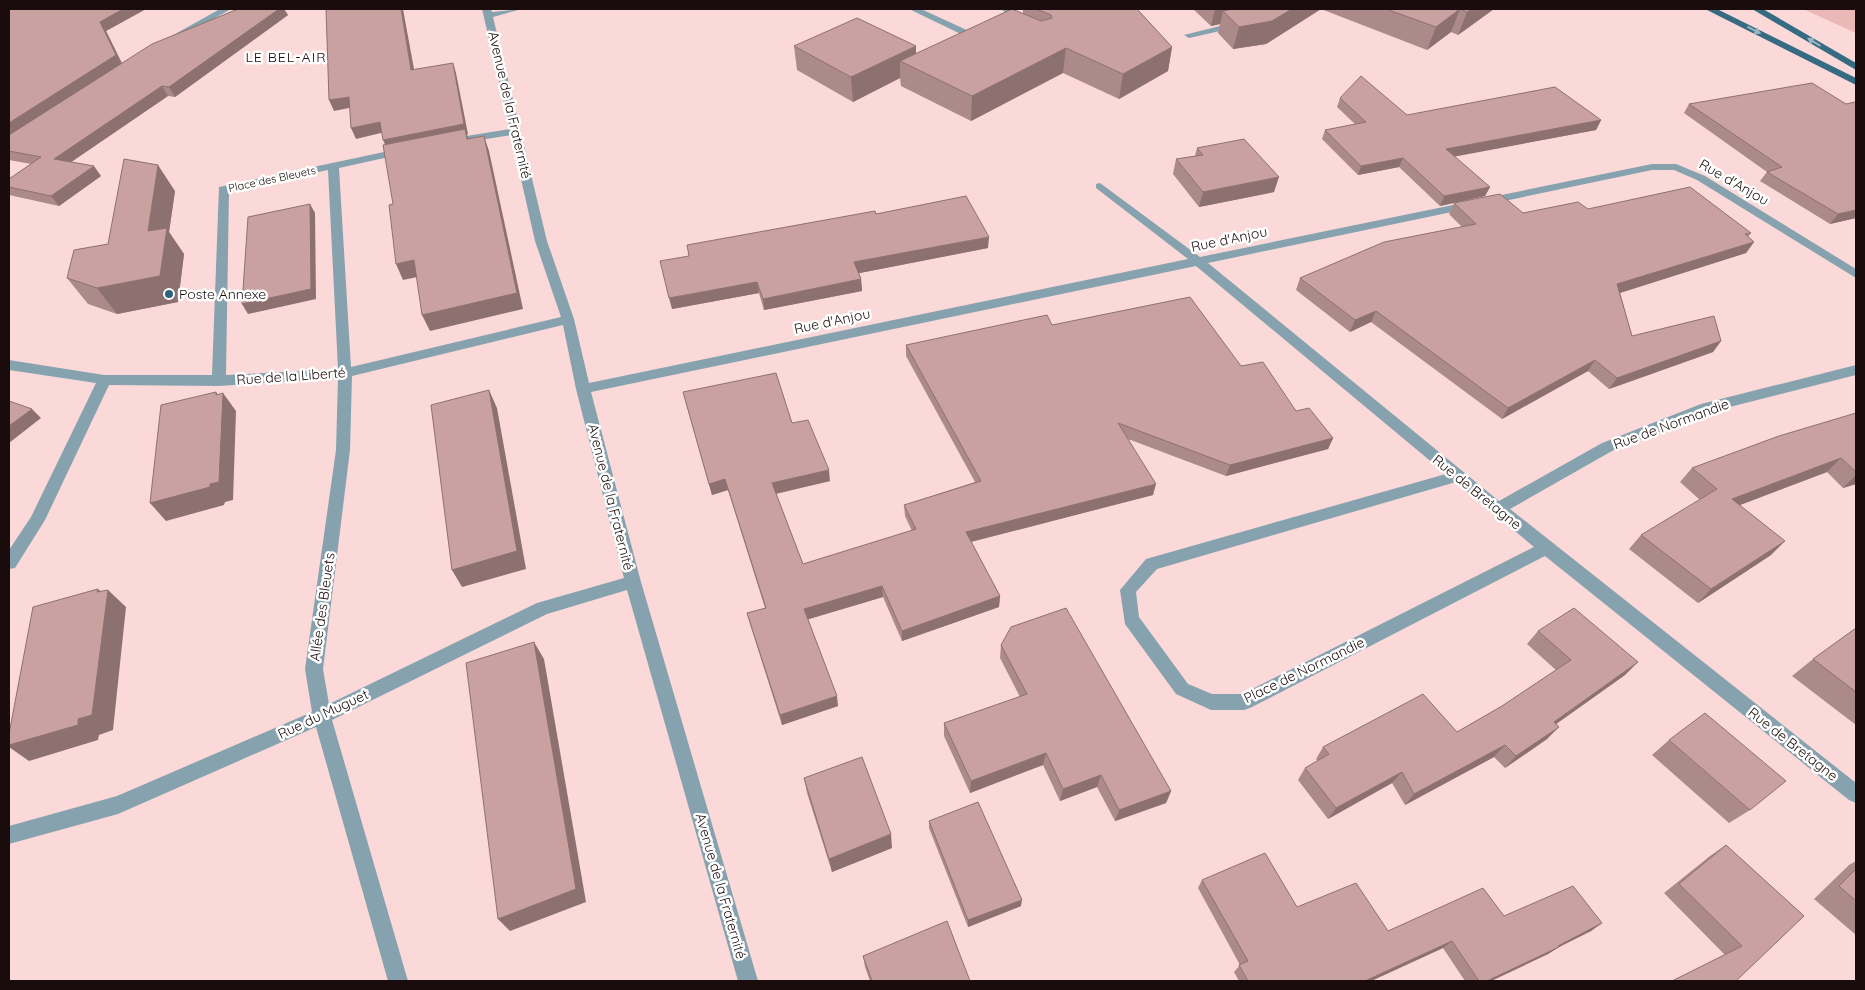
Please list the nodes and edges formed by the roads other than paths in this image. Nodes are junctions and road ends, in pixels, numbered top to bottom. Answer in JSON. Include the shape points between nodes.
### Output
{"nodes":[{"id":1,"x":226,"y":9,"type":"edge"},
{"id":2,"x":517,"y":9,"type":"edge"},
{"id":3,"x":914,"y":9,"type":"edge"},
{"id":4,"x":1005,"y":9,"type":"edge"},
{"id":5,"x":1262,"y":9,"type":"edge"},
{"id":6,"x":1710,"y":9,"type":"edge"},
{"id":7,"x":1757,"y":9,"type":"edge"},
{"id":8,"x":488,"y":12,"type":"edge"},
{"id":9,"x":995,"y":21,"type":"junction"},
{"id":10,"x":1011,"y":28,"type":"edge"},
{"id":11,"x":1189,"y":35,"type":"dead end"},
{"id":12,"x":157,"y":48,"type":"edge"},
{"id":13,"x":1856,"y":67,"type":"edge"},
{"id":14,"x":1856,"y":82,"type":"edge"},
{"id":15,"x":515,"y":131,"type":"junction"},
{"id":16,"x":440,"y":144,"type":"edge"},
{"id":17,"x":411,"y":150,"type":"edge"},
{"id":18,"x":333,"y":166,"type":"junction"},
{"id":19,"x":1100,"y":186,"type":"dead end"},
{"id":20,"x":1198,"y":261,"type":"junction"},
{"id":21,"x":1856,"y":274,"type":"edge"},
{"id":22,"x":568,"y":319,"type":"junction"},
{"id":23,"x":9,"y":366,"type":"edge"},
{"id":24,"x":1856,"y":370,"type":"edge"},
{"id":25,"x":345,"y":373,"type":"junction"},
{"id":26,"x":104,"y":380,"type":"junction"},
{"id":27,"x":219,"y":381,"type":"junction"},
{"id":28,"x":583,"y":389,"type":"junction"},
{"id":29,"x":1457,"y":476,"type":"junction"},
{"id":30,"x":1498,"y":509,"type":"junction"},
{"id":31,"x":1546,"y":548,"type":"junction"},
{"id":32,"x":9,"y":563,"type":"edge"},
{"id":33,"x":633,"y":582,"type":"junction"},
{"id":34,"x":322,"y":716,"type":"junction"},
{"id":35,"x":1856,"y":794,"type":"edge"},
{"id":36,"x":9,"y":835,"type":"edge"},
{"id":37,"x":398,"y":981,"type":"edge"},
{"id":38,"x":748,"y":981,"type":"edge"}],
"edges":[{"from":1,"to":12,"type":"street"},
{"from":2,"to":8,"type":"street"},
{"from":3,"to":9,"type":"street","via":[[969,35]]},
{"from":4,"to":9,"type":"street","via":[[1013,12]]},
{"from":5,"to":11,"type":"street","via":[[1239,24]]},
{"from":6,"to":14,"type":"main road","one_way":true},
{"from":13,"to":7,"type":"main road","one_way":true},
{"from":8,"to":15,"type":"street","name":"Avenue de la Fraternité"},
{"from":9,"to":10,"type":"street"},
{"from":15,"to":16,"type":"street"},
{"from":15,"to":22,"type":"street","name":"Avenue de la Fraternité","via":[[540,241]]},
{"from":17,"to":18,"type":"street","name":"Place des Bleuets"},
{"from":18,"to":25,"type":"street","name":"Place des Bleuets"},
{"from":18,"to":27,"type":"street","name":"Place des Bleuets","via":[[223,189]]},
{"from":19,"to":20,"type":"street","name":"Rue de Bretagne"},
{"from":20,"to":21,"type":"street","name":"Rue d'Anjou","via":[[1652,167],[1676,167],[1701,178]]},
{"from":20,"to":28,"type":"street","name":"Rue d'Anjou"},
{"from":20,"to":29,"type":"street","name":"Rue de Bretagne"},
{"from":22,"to":25,"type":"street","name":"Rue de la Liberté"},
{"from":22,"to":28,"type":"street","name":"Avenue de la Fraternité"},
{"from":23,"to":26,"type":"street","name":"Rue de la Liberté"},
{"from":24,"to":30,"type":"street","name":"Rue de Normandie","via":[[1706,408],[1607,447]]},
{"from":25,"to":27,"type":"street","name":"Rue de la Liberté"},
{"from":25,"to":34,"type":"street","name":"Allée des Bleuets","via":[[344,450],[314,669]]},
{"from":26,"to":27,"type":"street","name":"Rue de la Liberté"},
{"from":26,"to":32,"type":"street","via":[[37,520]]},
{"from":28,"to":33,"type":"street","name":"Avenue de la Fraternité"},
{"from":29,"to":30,"type":"street","name":"Rue de Bretagne"},
{"from":29,"to":31,"type":"street","name":"Place de Normandie","via":[[1152,564],[1128,590],[1131,619],[1182,688],[1211,702],[1244,702]]},
{"from":30,"to":31,"type":"street","name":"Rue de Bretagne"},
{"from":31,"to":35,"type":"street","name":"Rue de Bretagne"},
{"from":33,"to":34,"type":"street","name":"Rue du Muguet","via":[[543,608]]},
{"from":33,"to":38,"type":"street","name":"Avenue de la Fraternité"},
{"from":34,"to":36,"type":"street","name":"Rue du Muguet","via":[[118,805]]},
{"from":34,"to":37,"type":"street","name":"Allée des Bleuets"}]}
